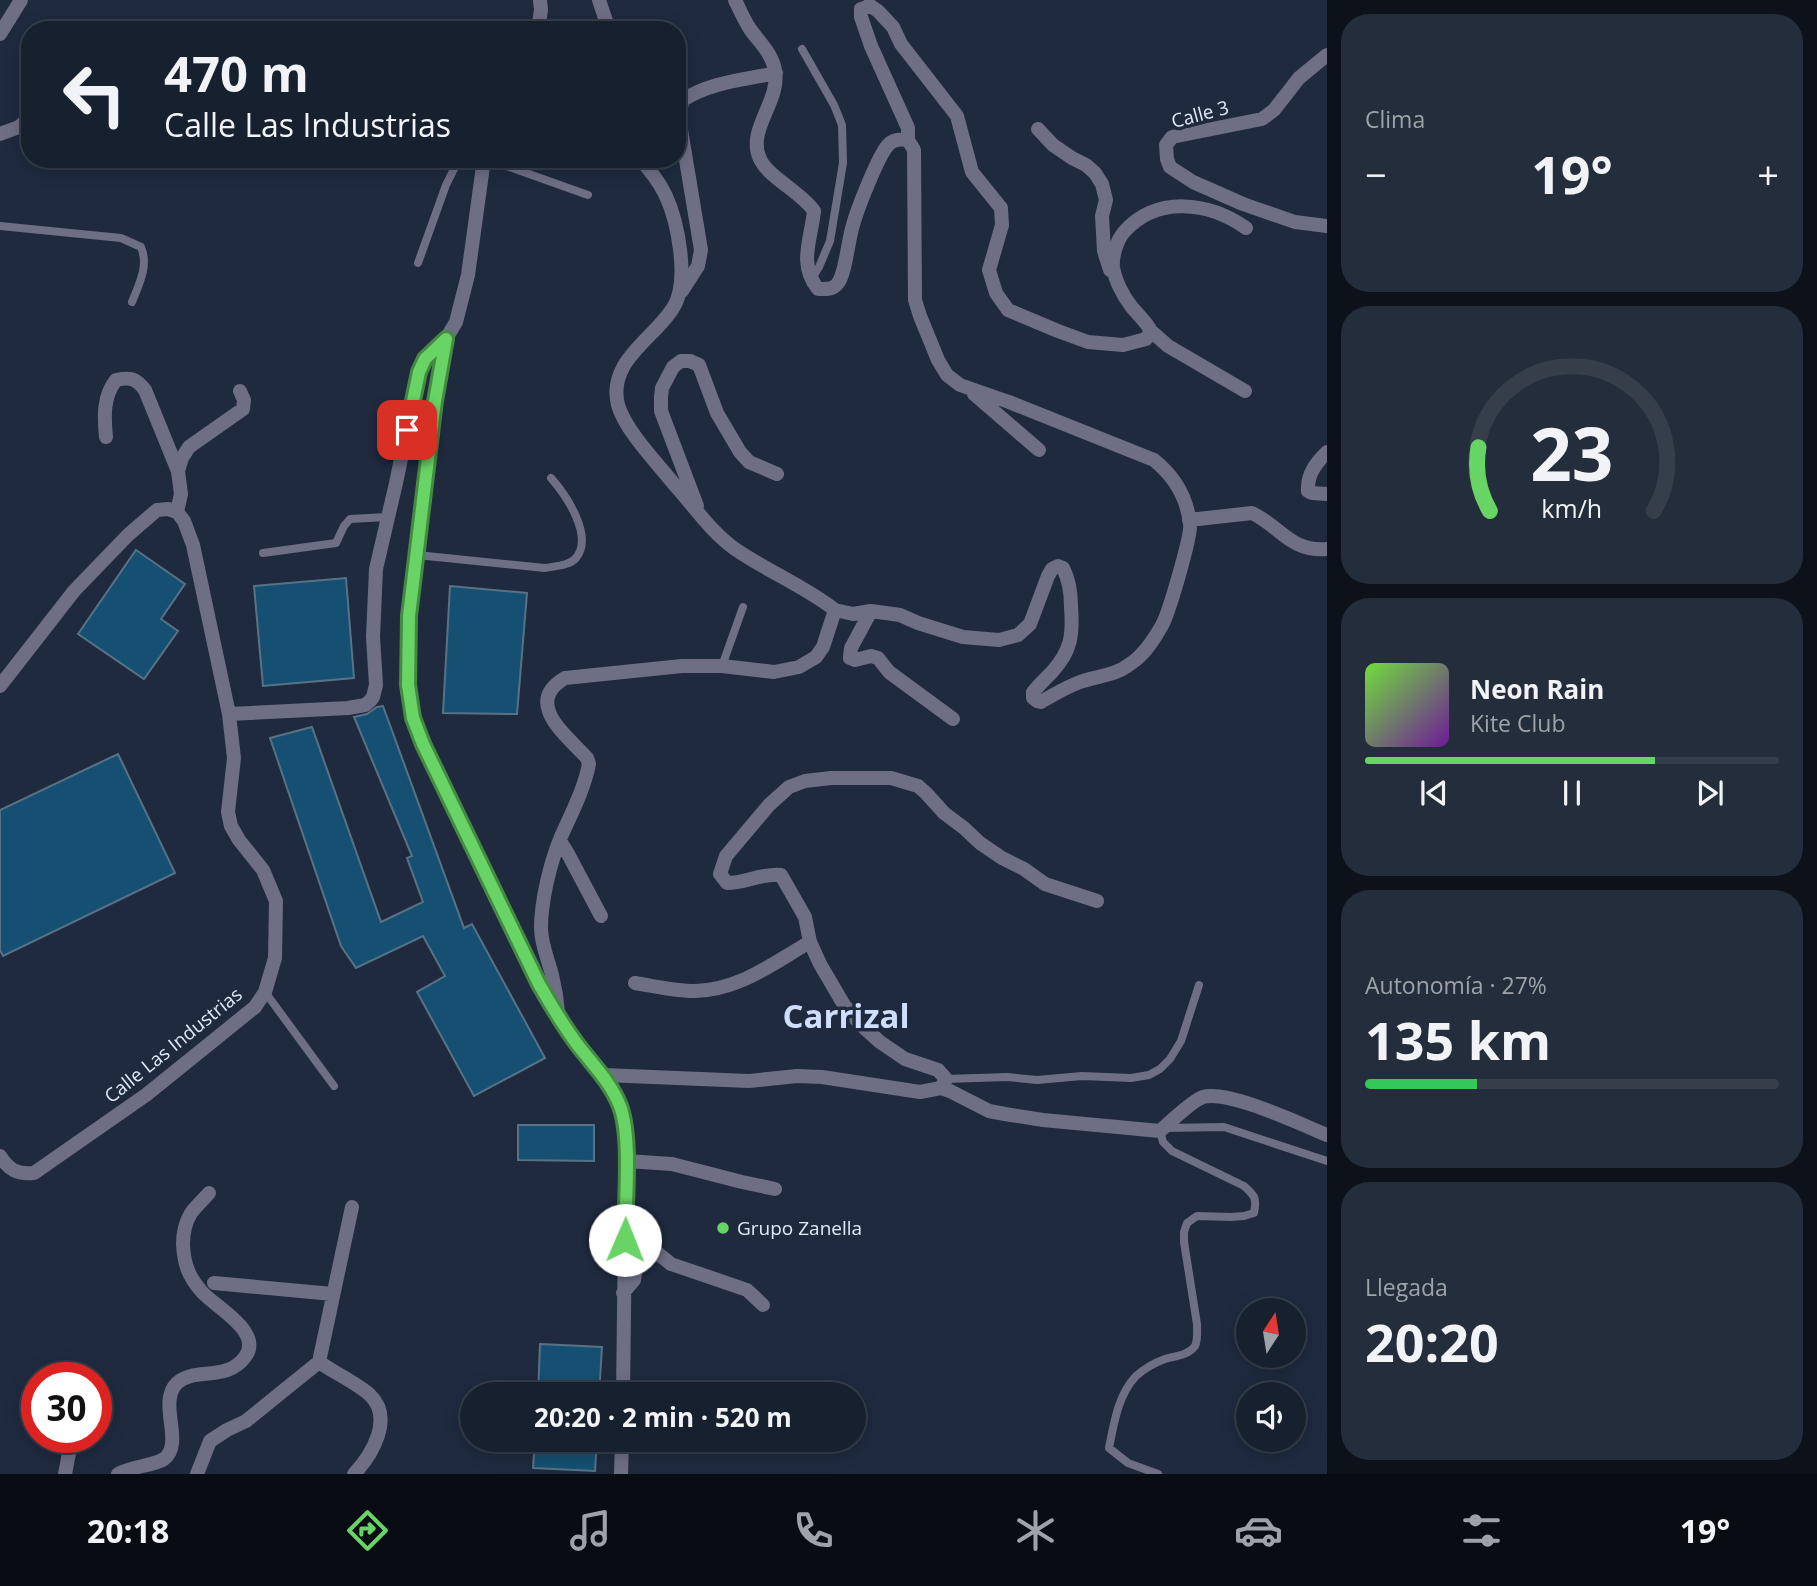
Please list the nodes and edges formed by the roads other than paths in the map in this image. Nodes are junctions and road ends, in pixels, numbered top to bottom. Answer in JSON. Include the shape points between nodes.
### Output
{"nodes":[{"id":1,"x":21,"y":0,"type":"edge"},
{"id":2,"x":540,"y":0,"type":"edge"},
{"id":3,"x":599,"y":0,"type":"edge"},
{"id":4,"x":606,"y":0,"type":"edge"},
{"id":5,"x":735,"y":0,"type":"edge"},
{"id":6,"x":539,"y":21,"type":"edge"},
{"id":7,"x":607,"y":21,"type":"edge"},
{"id":8,"x":608,"y":21,"type":"edge"},
{"id":9,"x":0,"y":34,"type":"edge"},
{"id":10,"x":802,"y":49,"type":"dead end"},
{"id":11,"x":1327,"y":55,"type":"edge"},
{"id":12,"x":776,"y":73,"type":"junction"},
{"id":13,"x":686,"y":98,"type":"edge"},
{"id":14,"x":21,"y":125,"type":"edge"},
{"id":15,"x":1038,"y":129,"type":"dead end"},
{"id":16,"x":0,"y":134,"type":"edge"},
{"id":17,"x":908,"y":140,"type":"junction"},
{"id":18,"x":686,"y":160,"type":"edge"},
{"id":19,"x":454,"y":168,"type":"edge"},
{"id":20,"x":483,"y":168,"type":"edge"},
{"id":21,"x":512,"y":168,"type":"edge"},
{"id":22,"x":646,"y":168,"type":"edge"},
{"id":23,"x":588,"y":195,"type":"dead end"},
{"id":24,"x":0,"y":226,"type":"edge"},
{"id":25,"x":1327,"y":226,"type":"edge"},
{"id":26,"x":1247,"y":228,"type":"dead end"},
{"id":27,"x":418,"y":263,"type":"dead end"},
{"id":28,"x":1115,"y":277,"type":"junction"},
{"id":29,"x":811,"y":279,"type":"junction"},
{"id":30,"x":680,"y":295,"type":"junction"},
{"id":31,"x":132,"y":302,"type":"dead end"},
{"id":32,"x":1151,"y":331,"type":"junction"},
{"id":33,"x":446,"y":339,"type":"junction"},
{"id":34,"x":967,"y":389,"type":"junction"},
{"id":35,"x":240,"y":391,"type":"dead end"},
{"id":36,"x":1244,"y":391,"type":"dead end"},
{"id":37,"x":106,"y":437,"type":"dead end"},
{"id":38,"x":1039,"y":450,"type":"dead end"},
{"id":39,"x":1327,"y":452,"type":"edge"},
{"id":40,"x":178,"y":471,"type":"junction"},
{"id":41,"x":777,"y":474,"type":"dead end"},
{"id":42,"x":551,"y":478,"type":"dead end"},
{"id":43,"x":1327,"y":494,"type":"edge"},
{"id":44,"x":177,"y":512,"type":"junction"},
{"id":45,"x":387,"y":517,"type":"junction"},
{"id":46,"x":703,"y":520,"type":"junction"},
{"id":47,"x":1189,"y":520,"type":"junction"},
{"id":48,"x":1327,"y":549,"type":"edge"},
{"id":49,"x":263,"y":553,"type":"dead end"},
{"id":50,"x":416,"y":555,"type":"junction"},
{"id":51,"x":743,"y":607,"type":"dead end"},
{"id":52,"x":835,"y":610,"type":"junction"},
{"id":53,"x":871,"y":611,"type":"junction"},
{"id":54,"x":722,"y":666,"type":"junction"},
{"id":55,"x":0,"y":686,"type":"edge"},
{"id":56,"x":229,"y":714,"type":"junction"},
{"id":57,"x":953,"y":719,"type":"dead end"},
{"id":58,"x":559,"y":841,"type":"junction"},
{"id":59,"x":1097,"y":901,"type":"dead end"},
{"id":60,"x":601,"y":916,"type":"dead end"},
{"id":61,"x":810,"y":942,"type":"junction"},
{"id":62,"x":635,"y":983,"type":"dead end"},
{"id":63,"x":1199,"y":985,"type":"dead end"},
{"id":64,"x":265,"y":992,"type":"junction"},
{"id":65,"x":559,"y":1019,"type":"junction"},
{"id":66,"x":604,"y":1075,"type":"junction"},
{"id":67,"x":943,"y":1084,"type":"junction"},
{"id":68,"x":334,"y":1086,"type":"dead end"},
{"id":69,"x":1162,"y":1129,"type":"junction"},
{"id":70,"x":1327,"y":1135,"type":"edge"},
{"id":71,"x":0,"y":1156,"type":"edge"},
{"id":72,"x":626,"y":1161,"type":"junction"},
{"id":73,"x":1327,"y":1161,"type":"edge"},
{"id":74,"x":775,"y":1189,"type":"dead end"},
{"id":75,"x":209,"y":1194,"type":"dead end"},
{"id":76,"x":352,"y":1207,"type":"dead end"},
{"id":77,"x":214,"y":1283,"type":"dead end"},
{"id":78,"x":623,"y":1293,"type":"junction"},
{"id":79,"x":333,"y":1294,"type":"junction"},
{"id":80,"x":763,"y":1305,"type":"dead end"},
{"id":81,"x":319,"y":1362,"type":"junction"},
{"id":82,"x":623,"y":1382,"type":"edge"},
{"id":83,"x":622,"y":1452,"type":"edge"},
{"id":84,"x":69,"y":1453,"type":"edge"},
{"id":85,"x":65,"y":1474,"type":"edge"},
{"id":86,"x":118,"y":1474,"type":"edge"},
{"id":87,"x":197,"y":1474,"type":"edge"},
{"id":88,"x":355,"y":1474,"type":"edge"},
{"id":89,"x":621,"y":1474,"type":"edge"},
{"id":90,"x":1158,"y":1474,"type":"edge"}],
"edges":[{"from":1,"to":9,"type":"street"},
{"from":2,"to":6,"type":"street"},
{"from":3,"to":7,"type":"street"},
{"from":4,"to":8,"type":"street"},
{"from":5,"to":12,"type":"street"},
{"from":10,"to":29,"type":"lane","via":[[842,125],[843,163],[830,241]]},
{"from":11,"to":25,"type":"street","name":"Calle 3","via":[[1262,119],[1172,137],[1166,145],[1170,167],[1193,182],[1295,222]]},
{"from":12,"to":13,"type":"street","via":[[707,87]]},
{"from":12,"to":29,"type":"street","via":[[756,148],[761,161],[814,211],[807,254]]},
{"from":14,"to":16,"type":"street"},
{"from":15,"to":28,"type":"street","via":[[1086,165],[1102,184],[1104,251]]},
{"from":17,"to":29,"type":"street","via":[[888,144],[877,165],[853,224],[836,286],[818,289]]},
{"from":17,"to":32,"type":"street","via":[[908,128],[861,17],[861,9],[869,5],[892,27],[957,116],[972,172],[1001,208],[1002,225],[989,270],[996,293],[1008,310],[1088,341],[1123,345],[1146,339]]},
{"from":17,"to":34,"type":"street","via":[[914,150],[915,300],[938,360],[947,375]]},
{"from":18,"to":30,"type":"street","via":[[701,250],[698,266]]},
{"from":19,"to":27,"type":"lane"},
{"from":20,"to":33,"type":"street","via":[[468,275],[456,322]]},
{"from":21,"to":23,"type":"lane"},
{"from":22,"to":30,"type":"street","via":[[666,196],[675,226],[681,260]]},
{"from":24,"to":31,"type":"lane","via":[[88,234],[141,247],[143,272]]},
{"from":26,"to":28,"type":"street","via":[[1215,212],[1189,206],[1152,211],[1119,238],[1112,264]]},
{"from":28,"to":32,"type":"street"},
{"from":30,"to":46,"type":"street","via":[[664,321],[632,353],[615,390],[619,408],[643,446]]},
{"from":32,"to":36,"type":"street"},
{"from":33,"to":45,"type":"street","via":[[425,359],[419,372]]},
{"from":33,"to":50,"type":"street"},
{"from":34,"to":38,"type":"street"},
{"from":34,"to":47,"type":"street","via":[[1154,460],[1176,483]]},
{"from":35,"to":40,"type":"street","via":[[243,408],[189,447]]},
{"from":37,"to":40,"type":"street","via":[[108,391],[116,380],[138,380]]},
{"from":39,"to":43,"type":"street","via":[[1314,466],[1307,485],[1312,493]]},
{"from":40,"to":44,"type":"street","via":[[181,494]]},
{"from":41,"to":46,"type":"street","via":[[749,462],[740,452],[717,413],[699,365],[681,361],[662,388],[661,411]]},
{"from":42,"to":50,"type":"lane","via":[[579,523],[582,542],[576,558],[565,565],[545,568]]},
{"from":44,"to":55,"type":"street","via":[[157,510],[128,535],[74,591]]},
{"from":44,"to":56,"type":"street","name":"Calle Las Industrias","via":[[194,545]]},
{"from":45,"to":49,"type":"lane","via":[[350,519],[336,542]]},
{"from":45,"to":56,"type":"street","via":[[376,569],[373,697],[365,705],[348,708]]},
{"from":46,"to":52,"type":"street","via":[[734,548]]},
{"from":47,"to":48,"type":"street","via":[[1252,513],[1293,543]]},
{"from":47,"to":53,"type":"street","via":[[1191,527],[1163,625],[1144,653],[1114,674],[1078,683],[1041,702],[1033,698],[1033,692],[1065,653],[1073,630],[1063,568],[1052,569],[1030,624],[1018,635],[999,640],[963,637],[900,615]]},
{"from":50,"to":65,"type":"street","via":[[409,616],[408,685],[413,718]]},
{"from":51,"to":54,"type":"lane"},
{"from":52,"to":53,"type":"street"},
{"from":52,"to":54,"type":"street","via":[[823,646],[816,657],[799,667],[774,672]]},
{"from":53,"to":57,"type":"street","via":[[850,658],[878,658],[889,672]]},
{"from":54,"to":58,"type":"street","via":[[565,678],[552,685],[550,718],[589,764]]},
{"from":56,"to":64,"type":"street","name":"Calle Las Industrias","via":[[234,758],[231,826],[263,870],[275,901],[275,957]]},
{"from":58,"to":60,"type":"street"},
{"from":58,"to":65,"type":"street","via":[[541,928]]},
{"from":59,"to":61,"type":"street","via":[[1045,884],[1002,858],[944,813],[918,786],[891,778],[804,781],[789,787],[769,805],[726,856],[720,874],[727,883],[781,875],[805,917]]},
{"from":61,"to":62,"type":"street","via":[[747,979],[711,990]]},
{"from":61,"to":67,"type":"street","via":[[844,1005],[859,1023],[905,1059],[938,1070]]},
{"from":63,"to":67,"type":"lane","via":[[1181,1041],[1170,1059],[1149,1075],[1007,1077]]},
{"from":64,"to":68,"type":"lane"},
{"from":64,"to":71,"type":"street","name":"Calle Las Industrias","via":[[255,1007],[146,1095],[34,1174],[12,1170]]},
{"from":65,"to":66,"type":"street"},
{"from":66,"to":67,"type":"street","via":[[749,1081],[822,1077],[919,1092]]},
{"from":66,"to":72,"type":"street","via":[[620,1107]]},
{"from":67,"to":69,"type":"street","via":[[989,1111]]},
{"from":69,"to":70,"type":"street","via":[[1200,1098],[1213,1096],[1254,1106]]},
{"from":69,"to":73,"type":"lane","via":[[1224,1127]]},
{"from":69,"to":90,"type":"lane","via":[[1163,1142],[1172,1151],[1244,1186],[1256,1201],[1254,1213],[1197,1216],[1187,1223],[1184,1242],[1197,1324],[1195,1346],[1134,1378],[1115,1418],[1109,1448],[1128,1463]]},
{"from":72,"to":74,"type":"street","via":[[672,1164]]},
{"from":72,"to":78,"type":"street"},
{"from":75,"to":86,"type":"street","via":[[183,1230],[184,1263],[201,1291],[245,1331],[248,1353],[234,1368],[177,1382],[169,1395],[171,1450],[165,1458]]},
{"from":76,"to":79,"type":"street"},
{"from":77,"to":79,"type":"street"},
{"from":78,"to":80,"type":"street","via":[[634,1280],[640,1246],[646,1244],[671,1264],[747,1290]]},
{"from":78,"to":82,"type":"street"},
{"from":79,"to":81,"type":"street"},
{"from":81,"to":87,"type":"street","via":[[246,1421],[210,1441]]},
{"from":81,"to":88,"type":"street","via":[[369,1394],[377,1405],[381,1421],[376,1444]]},
{"from":83,"to":89,"type":"street"},
{"from":84,"to":85,"type":"street"}]}
